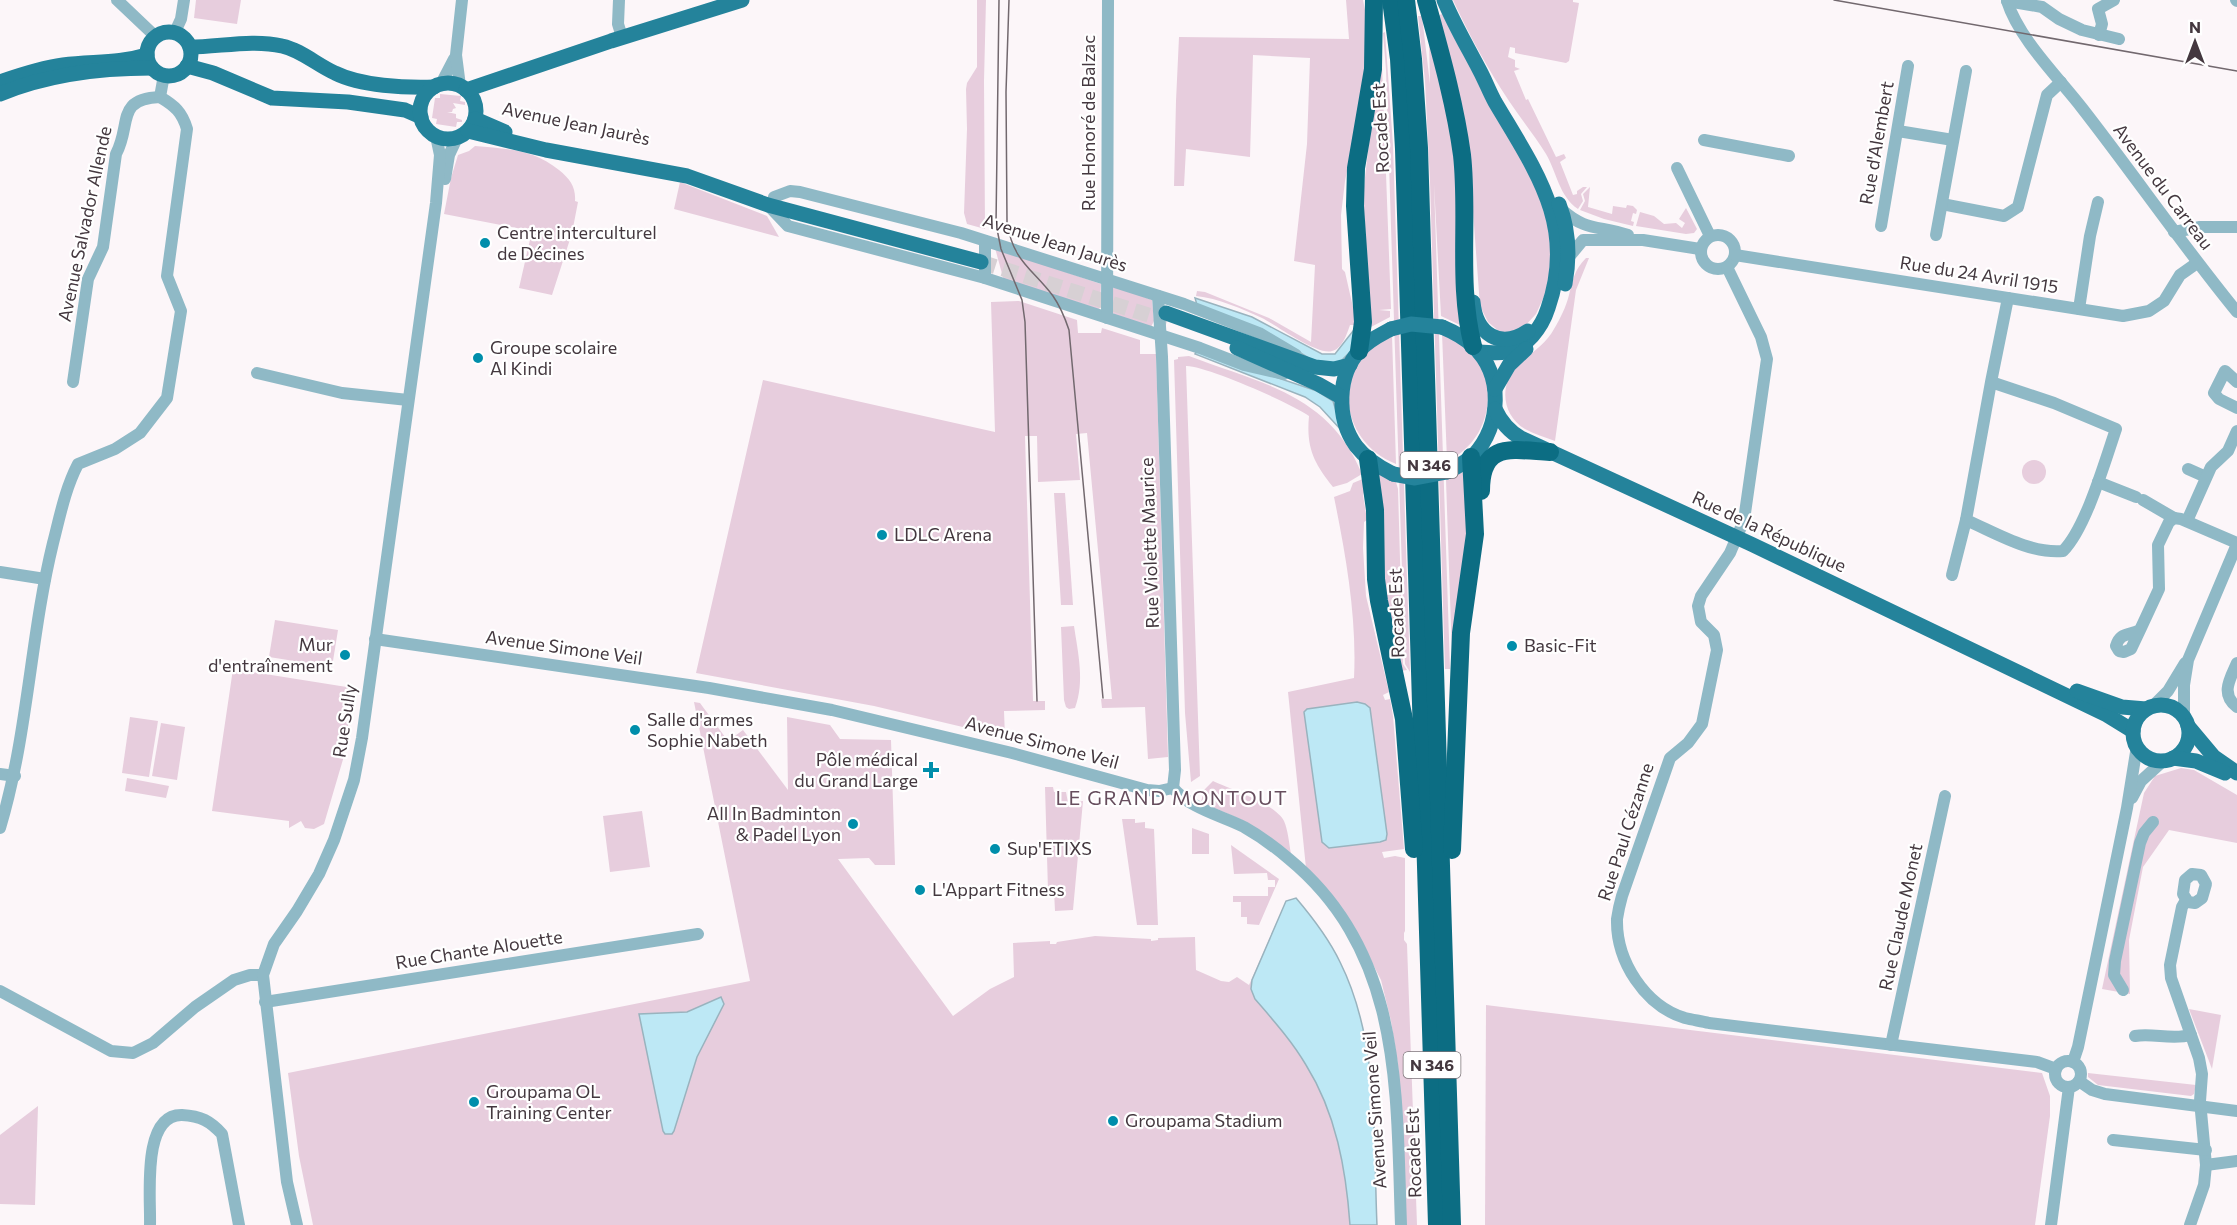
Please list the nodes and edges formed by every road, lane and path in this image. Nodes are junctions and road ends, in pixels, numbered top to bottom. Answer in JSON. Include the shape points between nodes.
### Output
{"nodes":[{"id":1,"x":117,"y":0,"type":"edge"},
{"id":2,"x":184,"y":0,"type":"edge"},
{"id":3,"x":462,"y":0,"type":"edge"},
{"id":4,"x":619,"y":0,"type":"edge"},
{"id":5,"x":742,"y":0,"type":"edge"},
{"id":6,"x":1108,"y":0,"type":"edge"},
{"id":7,"x":1374,"y":0,"type":"edge"},
{"id":8,"x":1391,"y":0,"type":"edge"},
{"id":9,"x":1406,"y":0,"type":"edge"},
{"id":10,"x":1426,"y":0,"type":"edge"},
{"id":11,"x":1444,"y":0,"type":"edge"},
{"id":12,"x":2007,"y":0,"type":"edge"},
{"id":13,"x":2114,"y":0,"type":"edge"},
{"id":14,"x":175,"y":32,"type":"junction"},
{"id":15,"x":2099,"y":35,"type":"junction"},
{"id":16,"x":155,"y":36,"type":"junction"},
{"id":17,"x":622,"y":38,"type":"junction"},
{"id":18,"x":2119,"y":39,"type":"dead end"},
{"id":19,"x":190,"y":47,"type":"junction"},
{"id":20,"x":456,"y":55,"type":"junction"},
{"id":21,"x":154,"y":66,"type":"junction"},
{"id":22,"x":187,"y":66,"type":"junction"},
{"id":23,"x":1908,"y":66,"type":"dead end"},
{"id":24,"x":1480,"y":71,"type":"junction"},
{"id":25,"x":1966,"y":71,"type":"dead end"},
{"id":26,"x":509,"y":76,"type":"junction"},
{"id":27,"x":0,"y":82,"type":"edge"},
{"id":28,"x":2061,"y":82,"type":"junction"},
{"id":29,"x":437,"y":86,"type":"junction"},
{"id":30,"x":463,"y":88,"type":"junction"},
{"id":31,"x":0,"y":94,"type":"edge"},
{"id":32,"x":160,"y":97,"type":"junction"},
{"id":33,"x":421,"y":117,"type":"junction"},
{"id":34,"x":469,"y":123,"type":"junction"},
{"id":35,"x":1898,"y":131,"type":"junction"},
{"id":36,"x":436,"y":136,"type":"junction"},
{"id":37,"x":1704,"y":140,"type":"dead end"},
{"id":38,"x":1953,"y":140,"type":"junction"},
{"id":39,"x":1789,"y":156,"type":"dead end"},
{"id":40,"x":1677,"y":168,"type":"dead end"},
{"id":41,"x":771,"y":201,"type":"junction"},
{"id":42,"x":2098,"y":202,"type":"dead end"},
{"id":43,"x":435,"y":203,"type":"junction"},
{"id":44,"x":1942,"y":204,"type":"junction"},
{"id":45,"x":1881,"y":226,"type":"dead end"},
{"id":46,"x":2237,"y":227,"type":"edge"},
{"id":47,"x":1564,"y":230,"type":"junction"},
{"id":48,"x":2174,"y":232,"type":"junction"},
{"id":49,"x":1936,"y":235,"type":"dead end"},
{"id":50,"x":1710,"y":236,"type":"junction"},
{"id":51,"x":1583,"y":240,"type":"junction"},
{"id":52,"x":1643,"y":240,"type":"junction"},
{"id":53,"x":1700,"y":249,"type":"junction"},
{"id":54,"x":982,"y":252,"type":"junction"},
{"id":55,"x":1735,"y":255,"type":"junction"},
{"id":56,"x":1569,"y":257,"type":"junction"},
{"id":57,"x":2197,"y":263,"type":"junction"},
{"id":58,"x":1727,"y":267,"type":"junction"},
{"id":59,"x":1466,"y":273,"type":"junction"},
{"id":60,"x":986,"y":278,"type":"junction"},
{"id":61,"x":1106,"y":278,"type":"junction"},
{"id":62,"x":1158,"y":296,"type":"junction"},
{"id":63,"x":2008,"y":298,"type":"junction"},
{"id":64,"x":2079,"y":309,"type":"junction"},
{"id":65,"x":1547,"y":312,"type":"junction"},
{"id":66,"x":2237,"y":312,"type":"edge"},
{"id":67,"x":1107,"y":318,"type":"junction"},
{"id":68,"x":1164,"y":323,"type":"junction"},
{"id":69,"x":1476,"y":349,"type":"junction"},
{"id":70,"x":1355,"y":358,"type":"junction"},
{"id":71,"x":1315,"y":367,"type":"junction"},
{"id":72,"x":257,"y":373,"type":"dead end"},
{"id":73,"x":73,"y":382,"type":"dead end"},
{"id":74,"x":1991,"y":382,"type":"junction"},
{"id":75,"x":2237,"y":382,"type":"edge"},
{"id":76,"x":1495,"y":389,"type":"junction"},
{"id":77,"x":1341,"y":397,"type":"junction"},
{"id":78,"x":408,"y":400,"type":"junction"},
{"id":79,"x":2237,"y":408,"type":"edge"},
{"id":80,"x":1495,"y":409,"type":"junction"},
{"id":81,"x":2237,"y":431,"type":"edge"},
{"id":82,"x":1550,"y":452,"type":"junction"},
{"id":83,"x":1473,"y":455,"type":"junction"},
{"id":84,"x":1368,"y":459,"type":"junction"},
{"id":85,"x":2188,"y":469,"type":"dead end"},
{"id":86,"x":2206,"y":477,"type":"junction"},
{"id":87,"x":2098,"y":482,"type":"junction"},
{"id":88,"x":2174,"y":518,"type":"junction"},
{"id":89,"x":1966,"y":520,"type":"junction"},
{"id":90,"x":2187,"y":521,"type":"junction"},
{"id":91,"x":1475,"y":534,"type":"junction"},
{"id":92,"x":1737,"y":537,"type":"junction"},
{"id":93,"x":2237,"y":543,"type":"edge"},
{"id":94,"x":0,"y":572,"type":"edge"},
{"id":95,"x":1952,"y":575,"type":"dead end"},
{"id":96,"x":45,"y":579,"type":"junction"},
{"id":97,"x":2140,"y":630,"type":"dead end"},
{"id":98,"x":375,"y":639,"type":"junction"},
{"id":99,"x":1971,"y":651,"type":"junction"},
{"id":100,"x":2188,"y":660,"type":"junction"},
{"id":101,"x":2237,"y":663,"type":"edge"},
{"id":102,"x":2237,"y":707,"type":"edge"},
{"id":103,"x":2149,"y":708,"type":"junction"},
{"id":104,"x":2186,"y":722,"type":"junction"},
{"id":105,"x":2135,"y":739,"type":"junction"},
{"id":106,"x":2168,"y":759,"type":"junction"},
{"id":107,"x":2237,"y":773,"type":"edge"},
{"id":108,"x":0,"y":774,"type":"edge"},
{"id":109,"x":15,"y":777,"type":"junction"},
{"id":110,"x":2237,"y":779,"type":"edge"},
{"id":111,"x":1173,"y":788,"type":"junction"},
{"id":112,"x":1945,"y":796,"type":"dead end"},
{"id":113,"x":2127,"y":808,"type":"junction"},
{"id":114,"x":2153,"y":822,"type":"dead end"},
{"id":115,"x":0,"y":828,"type":"edge"},
{"id":116,"x":2186,"y":900,"type":"dead end"},
{"id":117,"x":1427,"y":905,"type":"junction"},
{"id":118,"x":1443,"y":931,"type":"junction"},
{"id":119,"x":699,"y":934,"type":"dead end"},
{"id":120,"x":263,"y":975,"type":"junction"},
{"id":121,"x":2123,"y":990,"type":"dead end"},
{"id":122,"x":0,"y":991,"type":"edge"},
{"id":123,"x":265,"y":1002,"type":"junction"},
{"id":124,"x":2191,"y":1035,"type":"junction"},
{"id":125,"x":2134,"y":1036,"type":"dead end"},
{"id":126,"x":1891,"y":1045,"type":"junction"},
{"id":127,"x":2073,"y":1062,"type":"junction"},
{"id":128,"x":2056,"y":1069,"type":"junction"},
{"id":129,"x":2074,"y":1084,"type":"junction"},
{"id":130,"x":2200,"y":1106,"type":"junction"},
{"id":131,"x":2237,"y":1111,"type":"edge"},
{"id":132,"x":2113,"y":1140,"type":"dead end"},
{"id":133,"x":2206,"y":1150,"type":"junction"},
{"id":134,"x":2237,"y":1161,"type":"edge"},
{"id":135,"x":2206,"y":1165,"type":"junction"},
{"id":136,"x":150,"y":1225,"type":"edge"},
{"id":137,"x":239,"y":1225,"type":"edge"},
{"id":138,"x":297,"y":1225,"type":"edge"},
{"id":139,"x":1401,"y":1225,"type":"edge"},
{"id":140,"x":1437,"y":1225,"type":"edge"},
{"id":141,"x":1452,"y":1225,"type":"edge"},
{"id":142,"x":2051,"y":1225,"type":"edge"},
{"id":143,"x":2190,"y":1225,"type":"edge"}],
"edges":[{"from":1,"to":16,"type":"street"},
{"from":2,"to":14,"type":"street"},
{"from":3,"to":20,"type":"street"},
{"from":4,"to":17,"type":"street"},
{"from":5,"to":17,"type":"main road"},
{"from":6,"to":61,"type":"street","name":"Rue Honoré de Balzac"},
{"from":7,"to":70,"type":"highway","via":[[1373,69],[1356,168],[1363,322]]},
{"from":8,"to":117,"type":"highway","name":"Rocade Est","number":"N 346","via":[[1404,149]]},
{"from":9,"to":118,"type":"highway","name":"Rocade Est","number":"N 346","via":[[1419,148]]},
{"from":10,"to":59,"type":"highway","via":[[1462,156]]},
{"from":11,"to":24,"type":"main road"},
{"from":12,"to":15,"type":"street","via":[[2042,7],[2059,19]]},
{"from":12,"to":28,"type":"street","name":"Avenue du Carreau"},
{"from":13,"to":15,"type":"street","via":[[2098,9],[2102,24]]},
{"from":14,"to":16,"type":"main road"},
{"from":14,"to":19,"type":"main road"},
{"from":15,"to":18,"type":"street"},
{"from":16,"to":21,"type":"main road","via":[[149,44]]},
{"from":17,"to":26,"type":"main road"},
{"from":19,"to":22,"type":"main road"},
{"from":19,"to":29,"type":"main road","via":[[273,44],[292,49],[351,79],[408,87]]},
{"from":20,"to":29,"type":"street"},
{"from":20,"to":30,"type":"street"},
{"from":21,"to":22,"type":"main road","via":[[177,74]]},
{"from":21,"to":27,"type":"main road","via":[[117,62],[64,65]]},
{"from":21,"to":31,"type":"main road","via":[[67,76]]},
{"from":21,"to":32,"type":"street"},
{"from":22,"to":33,"type":"main road","via":[[272,98],[333,100],[405,110]]},
{"from":23,"to":35,"type":"street","name":"Rue d'Alembert"},
{"from":24,"to":47,"type":"main road"},
{"from":24,"to":47,"type":"main road","via":[[1546,169],[1561,209]]},
{"from":25,"to":38,"type":"street"},
{"from":26,"to":30,"type":"main road"},
{"from":26,"to":34,"type":"main road","via":[[491,87]]},
{"from":28,"to":44,"type":"street","via":[[2048,95],[2018,207],[2004,216]]},
{"from":28,"to":48,"type":"street","name":"Avenue du Carreau"},
{"from":29,"to":30,"type":"main road"},
{"from":29,"to":33,"type":"main road","via":[[421,103]]},
{"from":30,"to":34,"type":"main road"},
{"from":32,"to":73,"type":"street","name":"Avenue Salvador Allende","via":[[136,102],[128,110],[116,154],[103,247],[88,279]]},
{"from":32,"to":96,"type":"street","via":[[174,105],[187,129],[167,276],[181,311],[167,398],[140,433],[115,449],[78,464],[69,482]]},
{"from":33,"to":36,"type":"main road"},
{"from":34,"to":36,"type":"main road","via":[[443,139]]},
{"from":34,"to":41,"type":"main road","name":"Avenue Jean Jaurès","via":[[546,150],[687,176]]},
{"from":34,"to":43,"type":"street","name":"Rue Sully","via":[[449,155],[444,183]]},
{"from":35,"to":38,"type":"street"},
{"from":35,"to":45,"type":"street","name":"Rue d'Alembert"},
{"from":36,"to":43,"type":"street","name":"Rue Sully","via":[[440,155]]},
{"from":37,"to":39,"type":"street"},
{"from":38,"to":44,"type":"street"},
{"from":40,"to":50,"type":"street"},
{"from":41,"to":54,"type":"main road","name":"Avenue Jean Jaurès"},
{"from":41,"to":54,"type":"street","name":"Avenue Jean Jaurès","via":[[790,191],[800,192]]},
{"from":41,"to":60,"type":"street","name":"Avenue Jean Jaurès","via":[[788,226]]},
{"from":42,"to":64,"type":"street"},
{"from":43,"to":78,"type":"street","name":"Rue Sully"},
{"from":44,"to":49,"type":"street"},
{"from":46,"to":48,"type":"street"},
{"from":47,"to":51,"type":"street"},
{"from":47,"to":52,"type":"street","via":[[1588,227]]},
{"from":47,"to":56,"type":"main road"},
{"from":47,"to":65,"type":"main road"},
{"from":48,"to":57,"type":"street","name":"Avenue du Carreau"},
{"from":50,"to":53,"type":"street"},
{"from":50,"to":55,"type":"street","via":[[1726,236],[1734,244]]},
{"from":51,"to":52,"type":"street"},
{"from":51,"to":56,"type":"street"},
{"from":52,"to":53,"type":"street"},
{"from":53,"to":58,"type":"street","via":[[1702,260],[1710,267]]},
{"from":54,"to":60,"type":"street"},
{"from":54,"to":61,"type":"street","name":"Avenue Jean Jaurès"},
{"from":55,"to":58,"type":"street"},
{"from":55,"to":63,"type":"street","name":"Rue du 24 Avril 1915"},
{"from":56,"to":76,"type":"main road","via":[[1562,296],[1553,318],[1539,338],[1509,365]]},
{"from":57,"to":64,"type":"street","name":"Rue du 24 Avril 1915","via":[[2180,275],[2164,301],[2149,312],[2123,316]]},
{"from":57,"to":66,"type":"street","name":"Avenue du Carreau"},
{"from":58,"to":92,"type":"street","name":"Rue Paul Cézanne","via":[[1761,337],[1767,359],[1744,520]]},
{"from":59,"to":65,"type":"main road","via":[[1479,325],[1497,339],[1516,339]]},
{"from":59,"to":69,"type":"highway","via":[[1466,308]]},
{"from":60,"to":67,"type":"street","name":"Avenue Jean Jaurès"},
{"from":61,"to":62,"type":"street","name":"Avenue Jean Jaurès"},
{"from":61,"to":67,"type":"street","name":"Rue Honoré de Balzac"},
{"from":62,"to":68,"type":"street","name":"Rue Violette Maurice"},
{"from":62,"to":71,"type":"street","name":"Avenue Jean Jaurès","via":[[1259,333]]},
{"from":63,"to":64,"type":"street","name":"Rue du 24 Avril 1915"},
{"from":63,"to":74,"type":"street"},
{"from":65,"to":69,"type":"main road","via":[[1537,332],[1518,348],[1508,352]]},
{"from":67,"to":68,"type":"street","name":"Avenue Jean Jaurès"},
{"from":68,"to":71,"type":"main road","name":"Avenue Jean Jaurès"},
{"from":68,"to":77,"type":"main road","name":"Avenue Jean Jaurès","via":[[1241,350]]},
{"from":68,"to":111,"type":"street","name":"Rue Violette Maurice"},
{"from":69,"to":70,"type":"main road","bridge":true,"via":[[1442,327],[1411,324],[1391,328],[1374,338]]},
{"from":69,"to":76,"type":"main road"},
{"from":70,"to":71,"type":"main road","name":"Avenue Jean Jaurès","via":[[1334,369]]},
{"from":70,"to":77,"type":"main road"},
{"from":72,"to":78,"type":"street","via":[[342,393]]},
{"from":74,"to":87,"type":"street","via":[[2116,429]]},
{"from":74,"to":89,"type":"street"},
{"from":75,"to":79,"type":"street","via":[[2225,370],[2214,393]]},
{"from":76,"to":80,"type":"main road"},
{"from":77,"to":84,"type":"main road","via":[[1347,431]]},
{"from":78,"to":98,"type":"street","name":"Rue Sully"},
{"from":80,"to":82,"type":"main road","name":"Rue de la République","via":[[1511,432]]},
{"from":80,"to":83,"type":"main road","via":[[1489,432]]},
{"from":81,"to":86,"type":"street","via":[[2224,457],[2217,459]]},
{"from":82,"to":83,"type":"main road","name":"Rue de la République","via":[[1501,445]]},
{"from":82,"to":91,"type":"highway","via":[[1508,450],[1490,458],[1482,471],[1481,515]]},
{"from":82,"to":92,"type":"main road","name":"Rue de la République"},
{"from":83,"to":84,"type":"main road","bridge":true,"via":[[1447,472],[1415,478],[1393,474]]},
{"from":83,"to":91,"type":"highway"},
{"from":84,"to":117,"type":"highway","via":[[1375,510],[1376,579],[1404,719],[1418,890]]},
{"from":85,"to":86,"type":"street"},
{"from":86,"to":90,"type":"street"},
{"from":87,"to":88,"type":"street"},
{"from":87,"to":89,"type":"street","via":[[2072,542],[2063,551],[2032,548]]},
{"from":88,"to":90,"type":"street"},
{"from":88,"to":97,"type":"street","via":[[2158,546],[2159,589]]},
{"from":89,"to":95,"type":"street"},
{"from":90,"to":93,"type":"street"},
{"from":91,"to":118,"type":"highway","via":[[1461,633],[1451,917]]},
{"from":92,"to":99,"type":"main road","name":"Rue de la République"},
{"from":92,"to":126,"type":"street","name":"Rue Paul Cézanne","via":[[1698,606],[1701,622],[1714,635],[1717,650],[1702,724],[1670,758],[1622,896],[1617,918],[1622,951],[1633,976],[1661,1006],[1684,1018]]},
{"from":93,"to":100,"type":"street"},
{"from":94,"to":96,"type":"street"},
{"from":96,"to":109,"type":"street"},
{"from":98,"to":111,"type":"street","name":"Avenue Simone Veil","via":[[821,708],[1147,790]]},
{"from":98,"to":120,"type":"street","name":"Rue Sully","via":[[362,738],[339,829],[319,874],[274,944]]},
{"from":99,"to":103,"type":"main road","name":"Rue de la République","via":[[2122,707]]},
{"from":99,"to":105,"type":"main road","name":"Rue de la République","via":[[2107,715]]},
{"from":100,"to":103,"type":"street","via":[[2168,691]]},
{"from":100,"to":104,"type":"street","via":[[2184,685]]},
{"from":101,"to":102,"type":"street","via":[[2226,686]]},
{"from":103,"to":104,"type":"main road","via":[[2170,706]]},
{"from":103,"to":105,"type":"main road","via":[[2135,723]]},
{"from":104,"to":106,"type":"main road","via":[[2186,744]]},
{"from":104,"to":107,"type":"main road","via":[[2214,757]]},
{"from":105,"to":106,"type":"main road","via":[[2148,757]]},
{"from":105,"to":113,"type":"street"},
{"from":106,"to":110,"type":"main road","via":[[2206,764]]},
{"from":106,"to":113,"type":"street","via":[[2141,781]]},
{"from":108,"to":109,"type":"street"},
{"from":109,"to":115,"type":"street"},
{"from":111,"to":139,"type":"street","name":"Avenue Simone Veil","via":[[1192,805],[1245,828],[1295,864],[1337,910],[1366,960],[1387,1022],[1394,1076]]},
{"from":112,"to":126,"type":"street","name":"Rue Claude Monet"},
{"from":113,"to":127,"type":"street"},
{"from":114,"to":121,"type":"street","via":[[2140,843],[2115,960],[2114,975]]},
{"from":116,"to":124,"type":"street","via":[[2171,972]]},
{"from":117,"to":140,"type":"highway","name":"Rocade Est","number":"N 346"},
{"from":118,"to":141,"type":"highway","name":"Rocade Est","number":"N 346"},
{"from":119,"to":123,"type":"street","name":"Rue Chante Alouette"},
{"from":120,"to":122,"type":"street","via":[[234,980],[153,1043],[133,1053],[111,1051]]},
{"from":120,"to":123,"type":"street","name":"Rue Sully"},
{"from":123,"to":138,"type":"street","name":"Rue Sully","via":[[287,1182]]},
{"from":124,"to":125,"type":"street"},
{"from":124,"to":130,"type":"street","via":[[2202,1074]]},
{"from":126,"to":128,"type":"street","name":"Rue Paul Cézanne","via":[[2037,1062]]},
{"from":127,"to":128,"type":"street","via":[[2065,1061]]},
{"from":127,"to":129,"type":"street","via":[[2081,1072]]},
{"from":128,"to":129,"type":"street","via":[[2057,1082],[2065,1087]]},
{"from":129,"to":130,"type":"street","via":[[2105,1094]]},
{"from":129,"to":142,"type":"street"},
{"from":130,"to":131,"type":"street"},
{"from":130,"to":133,"type":"street"},
{"from":132,"to":133,"type":"street"},
{"from":133,"to":135,"type":"street"},
{"from":134,"to":135,"type":"street"},
{"from":135,"to":143,"type":"street","via":[[2204,1185]]},
{"from":136,"to":137,"type":"street","via":[[152,1144],[159,1126],[177,1115],[198,1116],[222,1134]]}]}
